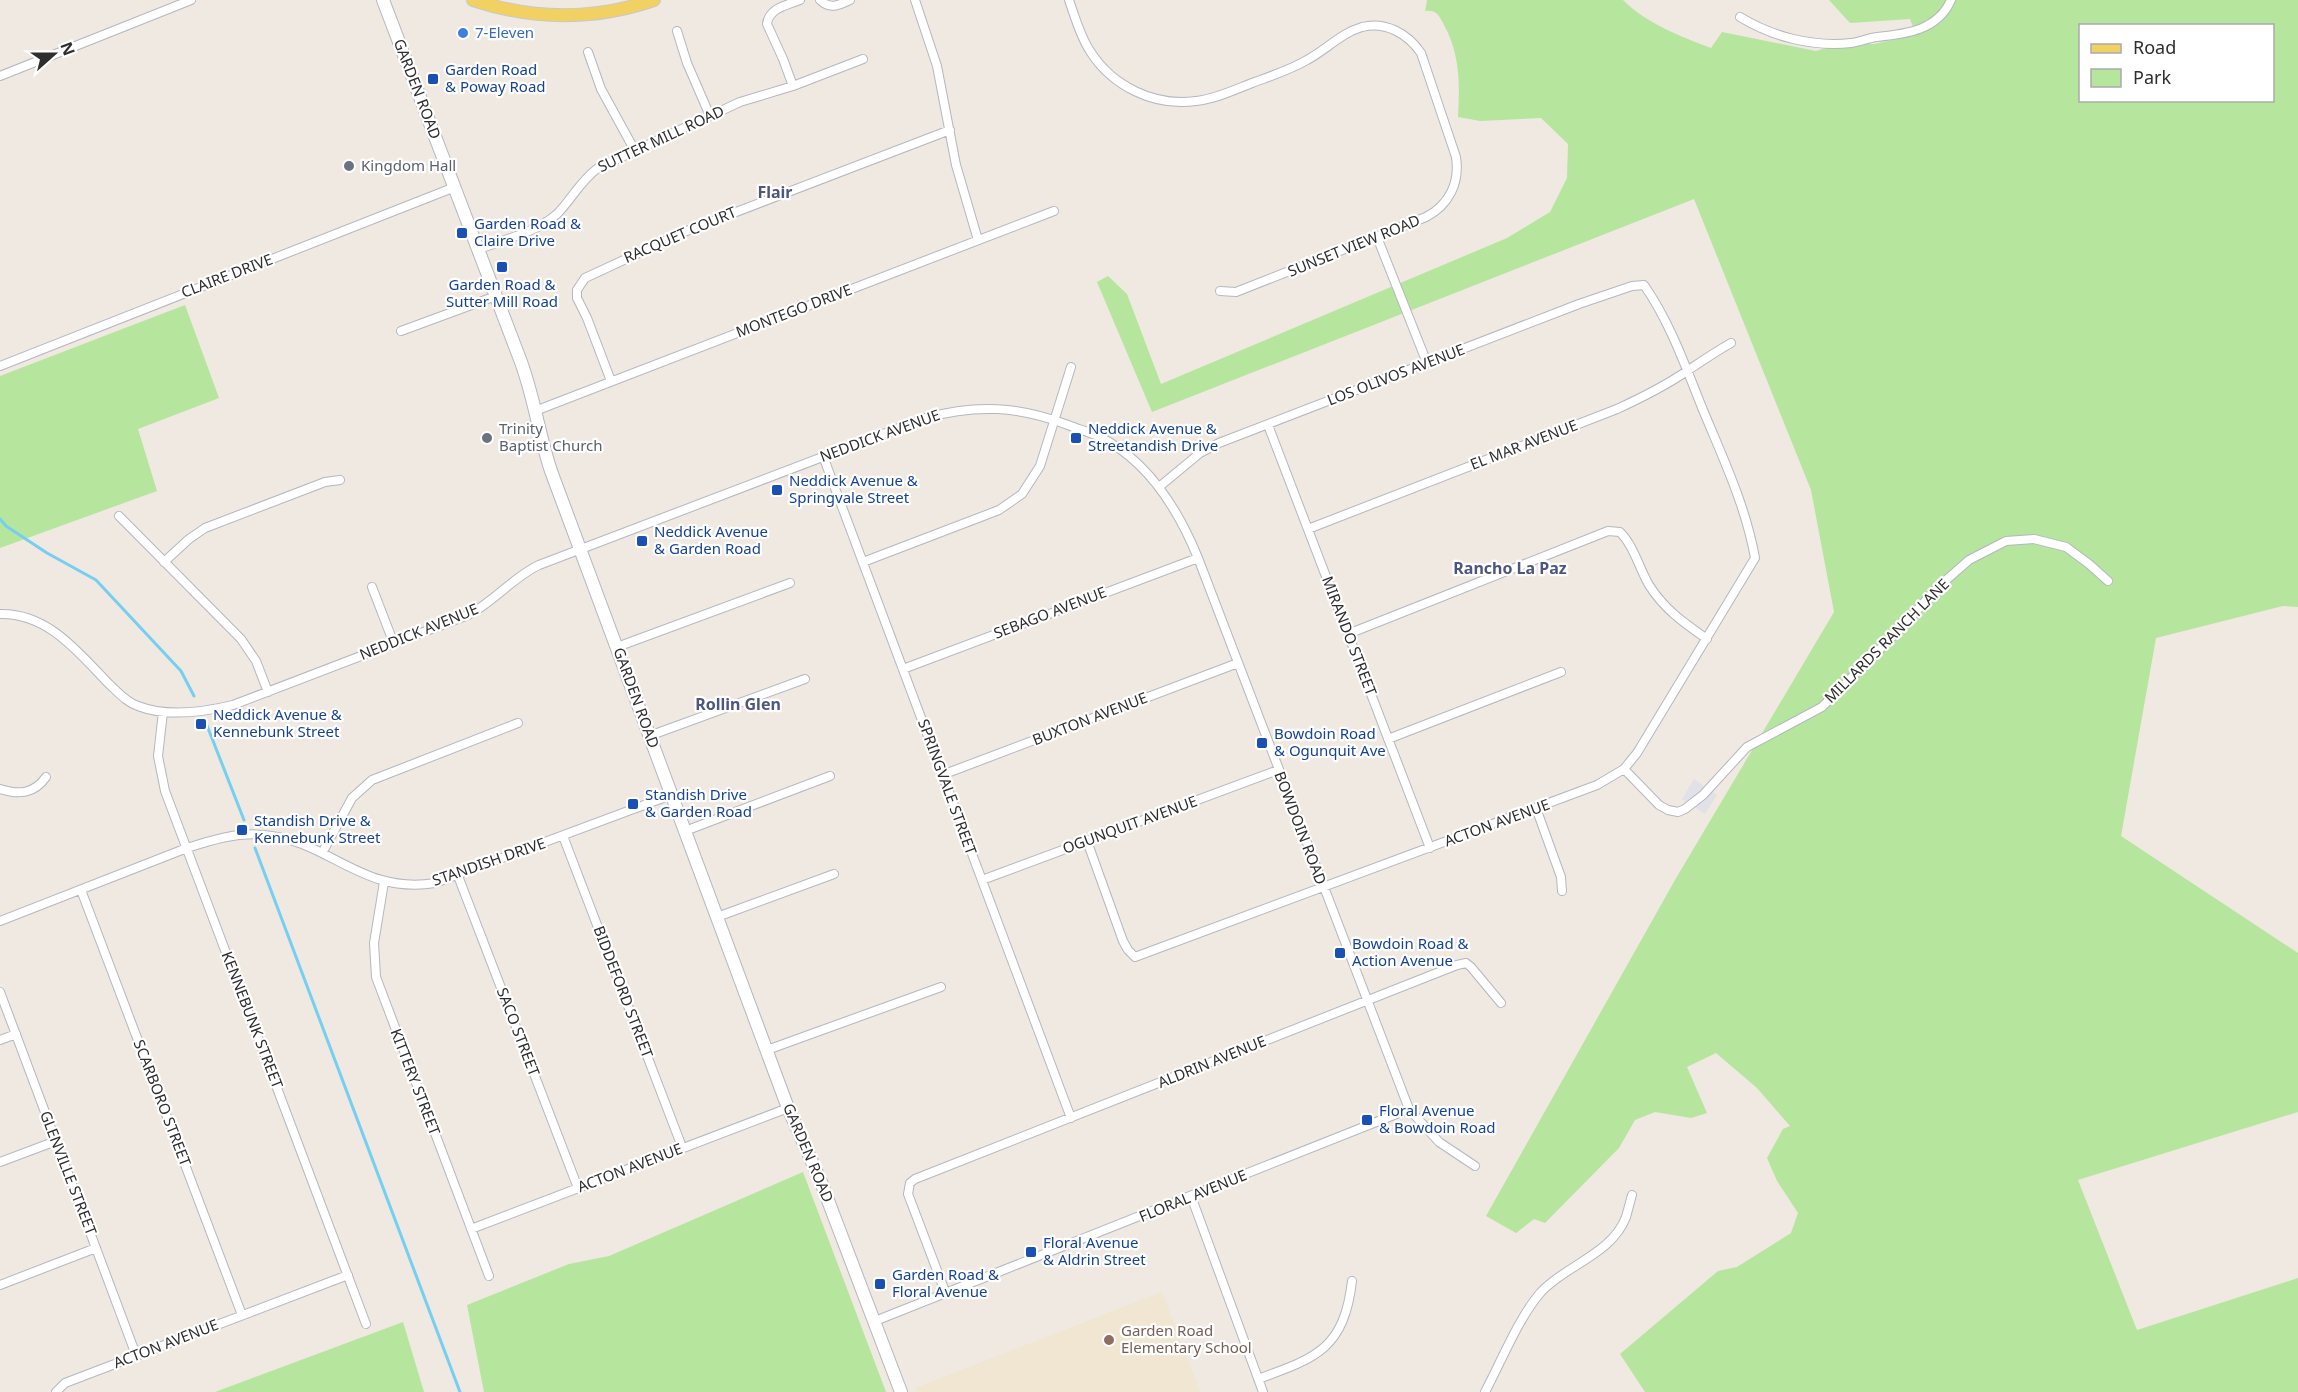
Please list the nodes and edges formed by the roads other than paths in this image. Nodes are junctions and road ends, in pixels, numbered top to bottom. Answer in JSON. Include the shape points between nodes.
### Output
{"nodes":[{"id":1,"x":191,"y":0,"type":"edge"},
{"id":2,"x":383,"y":0,"type":"edge"},
{"id":3,"x":473,"y":0,"type":"edge"},
{"id":4,"x":654,"y":0,"type":"edge"},
{"id":5,"x":800,"y":0,"type":"edge"},
{"id":6,"x":820,"y":0,"type":"edge"},
{"id":7,"x":850,"y":0,"type":"edge"},
{"id":8,"x":915,"y":0,"type":"edge"},
{"id":9,"x":1069,"y":0,"type":"edge"},
{"id":10,"x":1951,"y":0,"type":"edge"},
{"id":11,"x":1740,"y":17,"type":"dead end"},
{"id":12,"x":677,"y":32,"type":"dead end"},
{"id":13,"x":588,"y":52,"type":"dead end"},
{"id":14,"x":863,"y":58,"type":"dead end"},
{"id":15,"x":0,"y":76,"type":"edge"},
{"id":16,"x":793,"y":86,"type":"junction"},
{"id":17,"x":710,"y":116,"type":"junction"},
{"id":18,"x":950,"y":130,"type":"junction"},
{"id":19,"x":635,"y":151,"type":"junction"},
{"id":20,"x":455,"y":187,"type":"junction"},
{"id":21,"x":1054,"y":211,"type":"dead end"},
{"id":22,"x":1377,"y":237,"type":"junction"},
{"id":23,"x":978,"y":240,"type":"junction"},
{"id":24,"x":478,"y":249,"type":"junction"},
{"id":25,"x":1220,"y":291,"type":"dead end"},
{"id":26,"x":496,"y":296,"type":"junction"},
{"id":27,"x":401,"y":332,"type":"dead end"},
{"id":28,"x":1731,"y":344,"type":"dead end"},
{"id":29,"x":1427,"y":363,"type":"junction"},
{"id":30,"x":0,"y":366,"type":"edge"},
{"id":31,"x":1071,"y":367,"type":"dead end"},
{"id":32,"x":1687,"y":371,"type":"junction"},
{"id":33,"x":611,"y":381,"type":"junction"},
{"id":34,"x":535,"y":411,"type":"junction"},
{"id":35,"x":1054,"y":419,"type":"junction"},
{"id":36,"x":1268,"y":424,"type":"junction"},
{"id":37,"x":824,"y":456,"type":"junction"},
{"id":38,"x":340,"y":480,"type":"dead end"},
{"id":39,"x":1159,"y":487,"type":"junction"},
{"id":40,"x":119,"y":516,"type":"dead end"},
{"id":41,"x":1308,"y":529,"type":"junction"},
{"id":42,"x":580,"y":548,"type":"junction"},
{"id":43,"x":1198,"y":558,"type":"junction"},
{"id":44,"x":164,"y":562,"type":"junction"},
{"id":45,"x":863,"y":562,"type":"junction"},
{"id":46,"x":2108,"y":581,"type":"dead end"},
{"id":47,"x":790,"y":583,"type":"dead end"},
{"id":48,"x":372,"y":587,"type":"dead end"},
{"id":49,"x":0,"y":614,"type":"edge"},
{"id":50,"x":1348,"y":634,"type":"junction"},
{"id":51,"x":1707,"y":639,"type":"junction"},
{"id":52,"x":394,"y":644,"type":"junction"},
{"id":53,"x":617,"y":647,"type":"junction"},
{"id":54,"x":1238,"y":663,"type":"junction"},
{"id":55,"x":903,"y":669,"type":"junction"},
{"id":56,"x":1561,"y":672,"type":"dead end"},
{"id":57,"x":805,"y":679,"type":"dead end"},
{"id":58,"x":268,"y":692,"type":"junction"},
{"id":59,"x":163,"y":712,"type":"junction"},
{"id":60,"x":519,"y":723,"type":"dead end"},
{"id":61,"x":650,"y":736,"type":"junction"},
{"id":62,"x":1388,"y":739,"type":"junction"},
{"id":63,"x":1624,"y":769,"type":"junction"},
{"id":64,"x":1278,"y":770,"type":"junction"},
{"id":65,"x":942,"y":775,"type":"junction"},
{"id":66,"x":830,"y":776,"type":"dead end"},
{"id":67,"x":46,"y":777,"type":"dead end"},
{"id":68,"x":0,"y":789,"type":"edge"},
{"id":69,"x":672,"y":795,"type":"junction"},
{"id":70,"x":1536,"y":808,"type":"junction"},
{"id":71,"x":685,"y":831,"type":"junction"},
{"id":72,"x":563,"y":836,"type":"junction"},
{"id":73,"x":1087,"y":841,"type":"junction"},
{"id":74,"x":187,"y":848,"type":"junction"},
{"id":75,"x":1430,"y":848,"type":"junction"},
{"id":76,"x":322,"y":854,"type":"junction"},
{"id":77,"x":834,"y":874,"type":"dead end"},
{"id":78,"x":458,"y":876,"type":"junction"},
{"id":79,"x":982,"y":880,"type":"junction"},
{"id":80,"x":384,"y":882,"type":"junction"},
{"id":81,"x":1323,"y":888,"type":"junction"},
{"id":82,"x":81,"y":890,"type":"junction"},
{"id":83,"x":1562,"y":891,"type":"dead end"},
{"id":84,"x":717,"y":917,"type":"junction"},
{"id":85,"x":0,"y":921,"type":"edge"},
{"id":86,"x":941,"y":987,"type":"dead end"},
{"id":87,"x":0,"y":992,"type":"edge"},
{"id":88,"x":1367,"y":1001,"type":"junction"},
{"id":89,"x":1501,"y":1003,"type":"dead end"},
{"id":90,"x":16,"y":1034,"type":"junction"},
{"id":91,"x":0,"y":1040,"type":"edge"},
{"id":92,"x":767,"y":1050,"type":"junction"},
{"id":93,"x":788,"y":1108,"type":"junction"},
{"id":94,"x":1409,"y":1109,"type":"junction"},
{"id":95,"x":1071,"y":1118,"type":"junction"},
{"id":96,"x":56,"y":1141,"type":"junction"},
{"id":97,"x":682,"y":1147,"type":"junction"},
{"id":98,"x":0,"y":1162,"type":"edge"},
{"id":99,"x":1475,"y":1166,"type":"dead end"},
{"id":100,"x":578,"y":1188,"type":"junction"},
{"id":101,"x":1632,"y":1195,"type":"dead end"},
{"id":102,"x":1191,"y":1196,"type":"junction"},
{"id":103,"x":471,"y":1229,"type":"junction"},
{"id":104,"x":96,"y":1248,"type":"junction"},
{"id":105,"x":348,"y":1275,"type":"junction"},
{"id":106,"x":489,"y":1276,"type":"dead end"},
{"id":107,"x":1352,"y":1281,"type":"dead end"},
{"id":108,"x":0,"y":1285,"type":"edge"},
{"id":109,"x":946,"y":1294,"type":"junction"},
{"id":110,"x":242,"y":1315,"type":"junction"},
{"id":111,"x":875,"y":1321,"type":"junction"},
{"id":112,"x":366,"y":1324,"type":"dead end"},
{"id":113,"x":136,"y":1355,"type":"junction"},
{"id":114,"x":1258,"y":1379,"type":"junction"},
{"id":115,"x":56,"y":1392,"type":"edge"},
{"id":116,"x":901,"y":1392,"type":"edge"},
{"id":117,"x":1263,"y":1392,"type":"edge"},
{"id":118,"x":1485,"y":1392,"type":"edge"}],
"edges":[{"from":1,"to":15,"type":"street"},
{"from":2,"to":20,"type":"street","name":"GARDEN ROAD"},
{"from":3,"to":4,"type":"main road","via":[[517,12],[566,16],[615,11]]},
{"from":5,"to":16,"type":"street","via":[[775,10],[767,24]]},
{"from":6,"to":7,"type":"street","via":[[834,7]]},
{"from":8,"to":18,"type":"street","via":[[937,66]]},
{"from":9,"to":22,"type":"street","name":"SUNSET VIEW ROAD","via":[[1086,44],[1101,66],[1126,87],[1160,100],[1190,102],[1222,95],[1290,69],[1345,34],[1369,26],[1401,33],[1417,47],[1424,62],[1456,158],[1455,183],[1448,198],[1432,214]]},
{"from":10,"to":11,"type":"street","via":[[1938,19],[1925,28],[1853,43],[1788,38],[1761,30]]},
{"from":12,"to":17,"type":"street"},
{"from":13,"to":19,"type":"street","via":[[601,89]]},
{"from":14,"to":16,"type":"street","name":"SUTTER MILL ROAD"},
{"from":16,"to":17,"type":"street","name":"SUTTER MILL ROAD"},
{"from":17,"to":19,"type":"street","name":"SUTTER MILL ROAD"},
{"from":18,"to":23,"type":"street"},
{"from":18,"to":33,"type":"street","name":"RACQUET COURT","via":[[669,238],[585,278],[580,282],[577,298]]},
{"from":19,"to":24,"type":"street","name":"SUTTER MILL ROAD","via":[[591,173],[546,222]]},
{"from":20,"to":24,"type":"street","name":"GARDEN ROAD"},
{"from":20,"to":30,"type":"street","name":"CLAIRE DRIVE"},
{"from":21,"to":23,"type":"street","name":"MONTEGO DRIVE"},
{"from":22,"to":25,"type":"street","name":"SUNSET VIEW ROAD","via":[[1236,292]]},
{"from":22,"to":29,"type":"street"},
{"from":23,"to":33,"type":"street","name":"MONTEGO DRIVE"},
{"from":24,"to":26,"type":"street","name":"GARDEN ROAD"},
{"from":26,"to":27,"type":"street"},
{"from":26,"to":34,"type":"street","name":"GARDEN ROAD"},
{"from":28,"to":32,"type":"street","name":"EL MAR AVENUE"},
{"from":29,"to":32,"type":"street","name":"LOS OLIVOS AVENUE","via":[[1585,302],[1644,285],[1655,300]]},
{"from":29,"to":36,"type":"street","name":"LOS OLIVOS AVENUE"},
{"from":31,"to":35,"type":"street"},
{"from":32,"to":41,"type":"street","name":"EL MAR AVENUE","via":[[1617,409]]},
{"from":32,"to":51,"type":"street","name":"ACTON AVENUE","via":[[1751,534],[1755,558]]},
{"from":33,"to":34,"type":"street","name":"MONTEGO DRIVE"},
{"from":34,"to":42,"type":"street","name":"GARDEN ROAD","via":[[542,444]]},
{"from":35,"to":37,"type":"street","name":"NEDDICK AVENUE","via":[[1006,409],[955,411],[925,418]]},
{"from":35,"to":39,"type":"street","name":"BOWDOIN ROAD","via":[[1112,444]]},
{"from":35,"to":45,"type":"street","via":[[1040,466],[1022,494],[1011,503]]},
{"from":36,"to":39,"type":"street","name":"LOS OLIVOS AVENUE","via":[[1209,448]]},
{"from":36,"to":41,"type":"street","name":"MIRANDO STREET"},
{"from":37,"to":42,"type":"street","name":"NEDDICK AVENUE"},
{"from":37,"to":45,"type":"street","name":"SPRINGVALE STREET"},
{"from":38,"to":44,"type":"street","via":[[325,482],[195,533]]},
{"from":39,"to":43,"type":"street","name":"BOWDOIN ROAD","via":[[1178,513]]},
{"from":40,"to":44,"type":"street"},
{"from":41,"to":50,"type":"street","name":"MIRANDO STREET"},
{"from":42,"to":52,"type":"street","name":"NEDDICK AVENUE","via":[[531,568],[476,611]]},
{"from":42,"to":53,"type":"street","name":"GARDEN ROAD"},
{"from":43,"to":54,"type":"street","name":"BOWDOIN ROAD"},
{"from":43,"to":55,"type":"street","name":"SEBAGO AVENUE"},
{"from":44,"to":58,"type":"street","via":[[241,639],[256,661]]},
{"from":45,"to":55,"type":"street","name":"SPRINGVALE STREET"},
{"from":46,"to":63,"type":"street","name":"MILLARDS RANCH LANE","via":[[2066,548],[2034,539],[2006,541],[1970,560],[1936,589],[1822,707],[1747,747],[1685,809],[1678,812],[1659,805]]},
{"from":47,"to":53,"type":"street"},
{"from":48,"to":52,"type":"street"},
{"from":49,"to":59,"type":"street","name":"NEDDICK AVENUE","via":[[26,617],[46,626],[63,637],[129,702]]},
{"from":50,"to":51,"type":"street","via":[[1608,531],[1620,532],[1628,539],[1649,584],[1665,606]]},
{"from":50,"to":62,"type":"street","name":"MIRANDO STREET"},
{"from":51,"to":63,"type":"street","name":"ACTON AVENUE"},
{"from":52,"to":58,"type":"street","name":"NEDDICK AVENUE"},
{"from":53,"to":61,"type":"street","name":"GARDEN ROAD"},
{"from":54,"to":64,"type":"street","name":"BOWDOIN ROAD"},
{"from":54,"to":65,"type":"street","name":"BUXTON AVENUE"},
{"from":55,"to":65,"type":"street","name":"SPRINGVALE STREET"},
{"from":56,"to":62,"type":"street"},
{"from":57,"to":61,"type":"street"},
{"from":58,"to":59,"type":"street","name":"NEDDICK AVENUE","via":[[218,708]]},
{"from":59,"to":74,"type":"street","name":"KENNEBUNK STREET","via":[[159,768]]},
{"from":60,"to":76,"type":"street","via":[[372,780],[352,798]]},
{"from":61,"to":69,"type":"street","name":"GARDEN ROAD"},
{"from":62,"to":75,"type":"street","name":"MIRANDO STREET"},
{"from":63,"to":70,"type":"street","name":"ACTON AVENUE","via":[[1597,786]]},
{"from":64,"to":73,"type":"street","name":"OGUNQUIT AVENUE"},
{"from":64,"to":81,"type":"street","name":"BOWDOIN ROAD"},
{"from":65,"to":79,"type":"street","name":"SPRINGVALE STREET"},
{"from":66,"to":71,"type":"street"},
{"from":67,"to":68,"type":"street","via":[[31,791]]},
{"from":69,"to":71,"type":"street","name":"GARDEN ROAD"},
{"from":69,"to":72,"type":"street","name":"STANDISH DRIVE"},
{"from":70,"to":75,"type":"street","name":"ACTON AVENUE"},
{"from":70,"to":83,"type":"street","via":[[1561,877]]},
{"from":71,"to":84,"type":"street","name":"GARDEN ROAD"},
{"from":72,"to":78,"type":"street","name":"STANDISH DRIVE"},
{"from":72,"to":97,"type":"street","name":"BIDDEFORD STREET"},
{"from":73,"to":79,"type":"street","name":"OGUNQUIT AVENUE"},
{"from":73,"to":81,"type":"street","name":"ACTON AVENUE","via":[[1124,941],[1135,957]]},
{"from":74,"to":76,"type":"street","name":"STANDISH DRIVE","via":[[253,834],[291,840]]},
{"from":74,"to":82,"type":"street","name":"STANDISH DRIVE"},
{"from":74,"to":105,"type":"street","name":"KENNEBUNK STREET"},
{"from":75,"to":81,"type":"street","name":"ACTON AVENUE"},
{"from":76,"to":80,"type":"street","name":"STANDISH DRIVE"},
{"from":77,"to":84,"type":"street"},
{"from":78,"to":80,"type":"street","name":"STANDISH DRIVE","via":[[425,884]]},
{"from":78,"to":100,"type":"street","name":"SACO STREET"},
{"from":79,"to":95,"type":"street","name":"SPRINGVALE STREET"},
{"from":80,"to":103,"type":"street","name":"KITTERY STREET","via":[[374,943],[376,977]]},
{"from":81,"to":88,"type":"street","name":"BOWDOIN ROAD"},
{"from":82,"to":85,"type":"street","name":"STANDISH DRIVE"},
{"from":82,"to":110,"type":"street","name":"SCARBORO STREET"},
{"from":84,"to":92,"type":"street","name":"GARDEN ROAD"},
{"from":86,"to":92,"type":"street"},
{"from":87,"to":90,"type":"street","name":"GLENVILLE STREET"},
{"from":88,"to":89,"type":"street","name":"ALDRIN AVENUE","via":[[1466,963]]},
{"from":88,"to":94,"type":"street","name":"BOWDOIN ROAD"},
{"from":88,"to":95,"type":"street","name":"ALDRIN AVENUE"},
{"from":90,"to":91,"type":"street"},
{"from":90,"to":96,"type":"street","name":"GLENVILLE STREET"},
{"from":92,"to":93,"type":"street","name":"GARDEN ROAD"},
{"from":93,"to":97,"type":"street","name":"ACTON AVENUE"},
{"from":93,"to":111,"type":"street","name":"GARDEN ROAD"},
{"from":94,"to":99,"type":"street","name":"BOWDOIN ROAD","via":[[1439,1142]]},
{"from":94,"to":102,"type":"street","name":"FLORAL AVENUE"},
{"from":95,"to":109,"type":"street","name":"ALDRIN AVENUE","via":[[910,1183],[908,1194]]},
{"from":96,"to":98,"type":"street"},
{"from":96,"to":104,"type":"street","name":"GLENVILLE STREET"},
{"from":97,"to":100,"type":"street","name":"ACTON AVENUE"},
{"from":100,"to":103,"type":"street","name":"ACTON AVENUE"},
{"from":101,"to":118,"type":"street","via":[[1626,1217],[1611,1239],[1560,1275],[1535,1301]]},
{"from":102,"to":109,"type":"street","name":"FLORAL AVENUE"},
{"from":102,"to":114,"type":"street"},
{"from":103,"to":106,"type":"street","name":"KITTERY STREET"},
{"from":104,"to":108,"type":"street"},
{"from":104,"to":113,"type":"street","name":"GLENVILLE STREET"},
{"from":105,"to":110,"type":"street","name":"ACTON AVENUE"},
{"from":105,"to":112,"type":"street","name":"KENNEBUNK STREET"},
{"from":107,"to":114,"type":"street","via":[[1348,1305],[1330,1343],[1309,1359]]},
{"from":109,"to":111,"type":"street","name":"FLORAL AVENUE"},
{"from":110,"to":113,"type":"street","name":"ACTON AVENUE"},
{"from":111,"to":116,"type":"street","name":"GARDEN ROAD"},
{"from":113,"to":115,"type":"street","name":"ACTON AVENUE","via":[[65,1383]]},
{"from":114,"to":117,"type":"street"}]}
